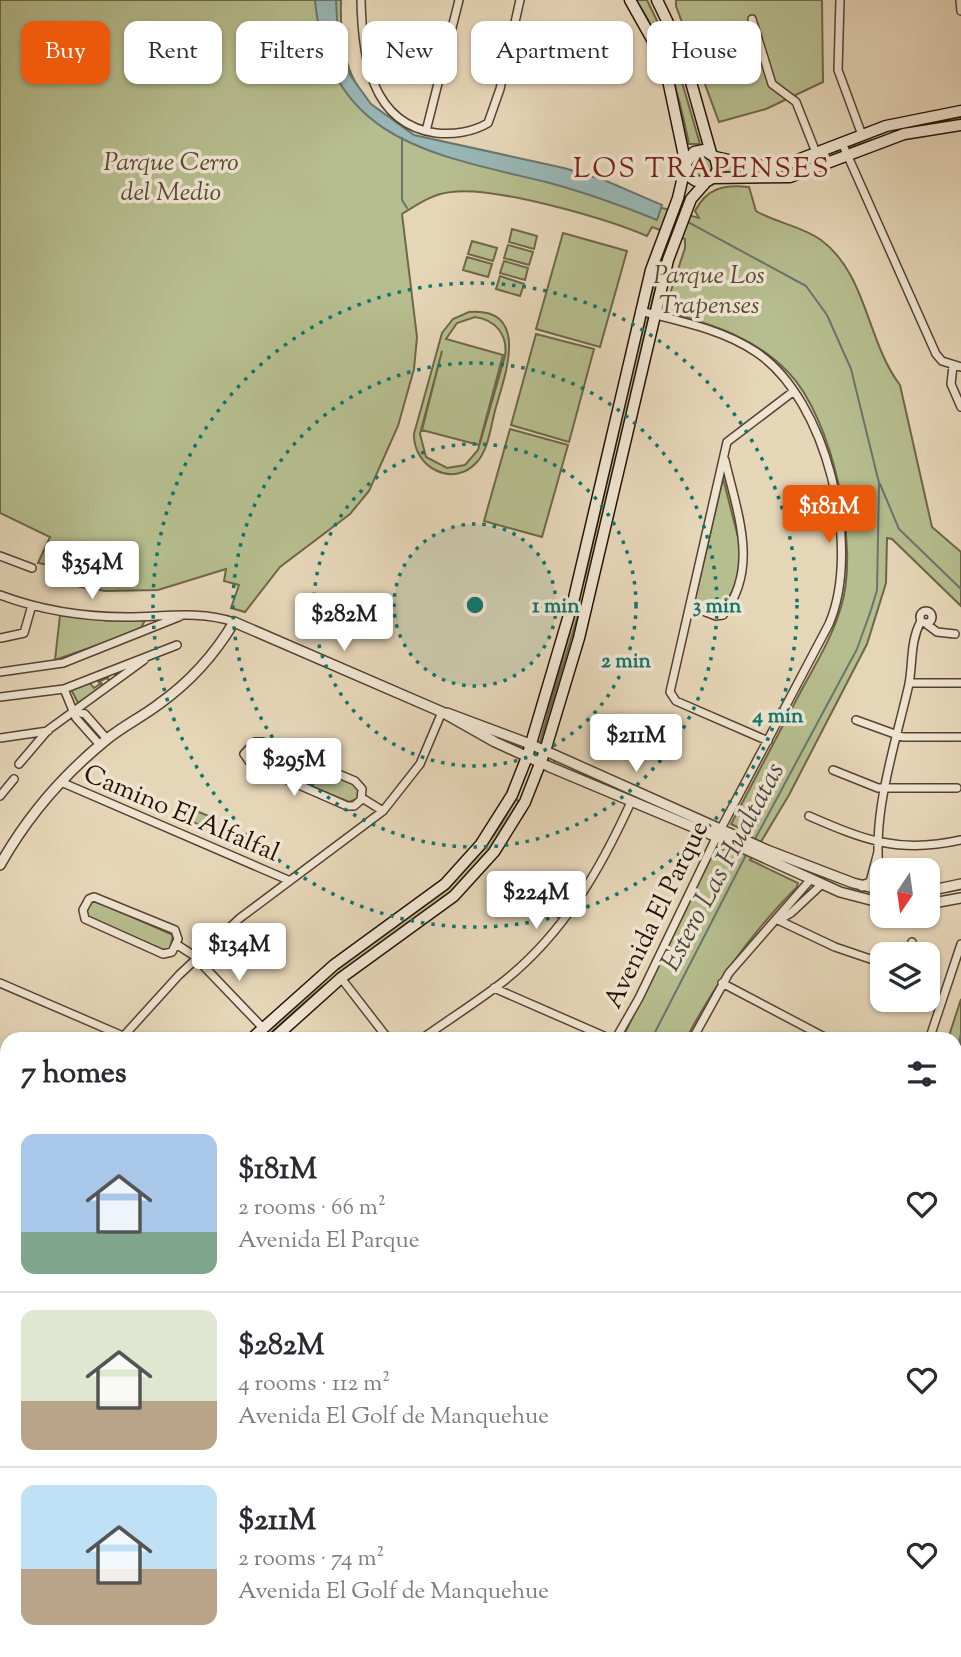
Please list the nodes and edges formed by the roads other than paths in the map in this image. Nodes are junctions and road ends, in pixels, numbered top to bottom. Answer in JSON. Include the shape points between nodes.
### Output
{"nodes":[{"id":1,"x":361,"y":0,"type":"edge"},
{"id":2,"x":459,"y":0,"type":"edge"},
{"id":3,"x":520,"y":0,"type":"edge"},
{"id":4,"x":526,"y":0,"type":"edge"},
{"id":5,"x":630,"y":0,"type":"edge"},
{"id":6,"x":657,"y":0,"type":"edge"},
{"id":7,"x":839,"y":0,"type":"edge"},
{"id":8,"x":960,"y":0,"type":"edge"},
{"id":9,"x":961,"y":11,"type":"edge"},
{"id":10,"x":752,"y":19,"type":"dead end"},
{"id":11,"x":517,"y":21,"type":"joint"},
{"id":12,"x":499,"y":84,"type":"edge"},
{"id":13,"x":961,"y":111,"type":"edge"},
{"id":14,"x":961,"y":125,"type":"edge"},
{"id":15,"x":426,"y":131,"type":"junction"},
{"id":16,"x":862,"y":135,"type":"junction"},
{"id":17,"x":842,"y":143,"type":"junction"},
{"id":18,"x":848,"y":154,"type":"junction"},
{"id":19,"x":713,"y":155,"type":"junction"},
{"id":20,"x":817,"y":155,"type":"junction"},
{"id":21,"x":686,"y":166,"type":"junction"},
{"id":22,"x":710,"y":180,"type":"junction"},
{"id":23,"x":640,"y":312,"type":"junction"},
{"id":24,"x":656,"y":315,"type":"junction"},
{"id":25,"x":957,"y":367,"type":"edge"},
{"id":26,"x":794,"y":391,"type":"junction"},
{"id":27,"x":961,"y":407,"type":"edge"},
{"id":28,"x":724,"y":456,"type":"junction"},
{"id":29,"x":0,"y":556,"type":"edge"},
{"id":30,"x":32,"y":568,"type":"dead end"},
{"id":31,"x":0,"y":595,"type":"edge"},
{"id":32,"x":32,"y":605,"type":"junction"},
{"id":33,"x":690,"y":606,"type":"junction"},
{"id":34,"x":181,"y":615,"type":"junction"},
{"id":35,"x":234,"y":622,"type":"junction"},
{"id":36,"x":955,"y":634,"type":"dead end"},
{"id":37,"x":1,"y":638,"type":"edge"},
{"id":38,"x":177,"y":645,"type":"dead end"},
{"id":39,"x":146,"y":658,"type":"junction"},
{"id":40,"x":0,"y":672,"type":"edge"},
{"id":41,"x":909,"y":683,"type":"junction"},
{"id":42,"x":961,"y":683,"type":"edge"},
{"id":43,"x":64,"y":688,"type":"junction"},
{"id":44,"x":0,"y":697,"type":"edge"},
{"id":45,"x":74,"y":711,"type":"junction"},
{"id":46,"x":442,"y":712,"type":"junction"},
{"id":47,"x":856,"y":720,"type":"dead end"},
{"id":48,"x":48,"y":730,"type":"junction"},
{"id":49,"x":896,"y":736,"type":"junction"},
{"id":50,"x":961,"y":737,"type":"edge"},
{"id":51,"x":0,"y":738,"type":"edge"},
{"id":52,"x":768,"y":741,"type":"junction"},
{"id":53,"x":103,"y":742,"type":"junction"},
{"id":54,"x":530,"y":744,"type":"junction"},
{"id":55,"x":545,"y":751,"type":"junction"},
{"id":56,"x":527,"y":757,"type":"junction"},
{"id":57,"x":541,"y":763,"type":"junction"},
{"id":58,"x":19,"y":764,"type":"dead end"},
{"id":59,"x":833,"y":770,"type":"dead end"},
{"id":60,"x":13,"y":779,"type":"dead end"},
{"id":61,"x":61,"y":782,"type":"junction"},
{"id":62,"x":886,"y":788,"type":"junction"},
{"id":63,"x":957,"y":788,"type":"dead end"},
{"id":64,"x":512,"y":795,"type":"junction"},
{"id":65,"x":0,"y":796,"type":"edge"},
{"id":66,"x":362,"y":798,"type":"junction"},
{"id":67,"x":525,"y":802,"type":"junction"},
{"id":68,"x":631,"y":802,"type":"junction"},
{"id":69,"x":383,"y":811,"type":"junction"},
{"id":70,"x":809,"y":816,"type":"dead end"},
{"id":71,"x":721,"y":828,"type":"junction"},
{"id":72,"x":716,"y":838,"type":"junction"},
{"id":73,"x":961,"y":839,"type":"edge"},
{"id":74,"x":738,"y":841,"type":"junction"},
{"id":75,"x":879,"y":842,"type":"junction"},
{"id":76,"x":878,"y":852,"type":"junction"},
{"id":77,"x":765,"y":853,"type":"junction"},
{"id":78,"x":879,"y":858,"type":"edge"},
{"id":79,"x":0,"y":865,"type":"edge"},
{"id":80,"x":841,"y":878,"type":"junction"},
{"id":81,"x":811,"y":879,"type":"junction"},
{"id":82,"x":288,"y":880,"type":"junction"},
{"id":83,"x":822,"y":884,"type":"junction"},
{"id":84,"x":866,"y":884,"type":"junction"},
{"id":85,"x":870,"y":884,"type":"edge"},
{"id":86,"x":961,"y":884,"type":"edge"},
{"id":87,"x":870,"y":886,"type":"edge"},
{"id":88,"x":940,"y":888,"type":"edge"},
{"id":89,"x":960,"y":898,"type":"edge"},
{"id":90,"x":870,"y":899,"type":"edge"},
{"id":91,"x":940,"y":902,"type":"edge"},
{"id":92,"x":778,"y":920,"type":"junction"},
{"id":93,"x":176,"y":944,"type":"junction"},
{"id":94,"x":961,"y":944,"type":"edge"},
{"id":95,"x":196,"y":958,"type":"junction"},
{"id":96,"x":870,"y":959,"type":"edge"},
{"id":97,"x":341,"y":978,"type":"junction"},
{"id":98,"x":0,"y":983,"type":"edge"},
{"id":99,"x":722,"y":983,"type":"junction"},
{"id":100,"x":494,"y":988,"type":"junction"},
{"id":101,"x":262,"y":1027,"type":"junction"},
{"id":102,"x":109,"y":1032,"type":"edge"},
{"id":103,"x":128,"y":1032,"type":"edge"},
{"id":104,"x":257,"y":1032,"type":"edge"},
{"id":105,"x":281,"y":1032,"type":"edge"},
{"id":106,"x":383,"y":1032,"type":"edge"},
{"id":107,"x":431,"y":1032,"type":"edge"},
{"id":108,"x":596,"y":1032,"type":"edge"},
{"id":109,"x":619,"y":1032,"type":"edge"},
{"id":110,"x":696,"y":1032,"type":"edge"},
{"id":111,"x":815,"y":1032,"type":"edge"},
{"id":112,"x":932,"y":1032,"type":"edge"}],
"edges":[{"from":1,"to":15,"type":"street","via":[[365,50],[377,90],[393,116]]},
{"from":2,"to":15,"type":"street"},
{"from":3,"to":11,"type":"street"},
{"from":4,"to":11,"type":"street"},
{"from":5,"to":21,"type":"main road","via":[[666,74]]},
{"from":6,"to":19,"type":"main road","via":[[683,54]]},
{"from":7,"to":16,"type":"street","via":[[838,70]]},
{"from":8,"to":9,"type":"street"},
{"from":10,"to":20,"type":"street","via":[[774,88],[796,102]]},
{"from":12,"to":15,"type":"street","via":[[488,122],[458,133]]},
{"from":13,"to":16,"type":"main road"},
{"from":14,"to":18,"type":"main road","via":[[904,134]]},
{"from":16,"to":17,"type":"main road"},
{"from":17,"to":18,"type":"street"},
{"from":17,"to":20,"type":"main road"},
{"from":18,"to":22,"type":"main road","via":[[784,178]]},
{"from":18,"to":25,"type":"street","via":[[936,354]]},
{"from":19,"to":20,"type":"main road","via":[[764,166]]},
{"from":19,"to":21,"type":"main road","via":[[697,151]]},
{"from":19,"to":22,"type":"main road","via":[[718,166]]},
{"from":21,"to":22,"type":"main road","via":[[692,180]]},
{"from":21,"to":23,"type":"main road"},
{"from":22,"to":24,"type":"main road","via":[[689,204]]},
{"from":23,"to":24,"type":"street","name":"Avenida El Parque"},
{"from":23,"to":54,"type":"main road","via":[[574,598]]},
{"from":24,"to":26,"type":"street","name":"Avenida El Parque","via":[[745,346],[772,364]]},
{"from":24,"to":55,"type":"main road","via":[[598,565]]},
{"from":25,"to":27,"type":"street","via":[[950,384]]},
{"from":26,"to":28,"type":"street","via":[[729,439]]},
{"from":26,"to":52,"type":"street","name":"Avenida El Parque","via":[[824,451],[842,535],[843,569],[830,624]]},
{"from":28,"to":33,"type":"street"},
{"from":28,"to":33,"type":"street","via":[[745,551],[742,579],[723,615]]},
{"from":29,"to":30,"type":"street"},
{"from":31,"to":32,"type":"street"},
{"from":32,"to":34,"type":"street","via":[[98,616]]},
{"from":32,"to":37,"type":"street","via":[[24,634]]},
{"from":33,"to":52,"type":"street","via":[[672,699]]},
{"from":34,"to":35,"type":"street","via":[[209,615]]},
{"from":34,"to":40,"type":"street","via":[[63,663]]},
{"from":35,"to":46,"type":"street"},
{"from":35,"to":53,"type":"street","via":[[190,679]]},
{"from":36,"to":41,"type":"street","via":[[937,632],[923,622],[914,640]]},
{"from":38,"to":39,"type":"street"},
{"from":39,"to":43,"type":"street"},
{"from":39,"to":45,"type":"street"},
{"from":41,"to":42,"type":"street"},
{"from":41,"to":49,"type":"street"},
{"from":43,"to":44,"type":"street"},
{"from":43,"to":45,"type":"street"},
{"from":45,"to":48,"type":"street"},
{"from":45,"to":53,"type":"street","via":[[85,714]]},
{"from":46,"to":54,"type":"street"},
{"from":46,"to":56,"type":"street"},
{"from":46,"to":69,"type":"street","via":[[420,764]]},
{"from":47,"to":49,"type":"street"},
{"from":48,"to":51,"type":"street"},
{"from":48,"to":58,"type":"street"},
{"from":49,"to":50,"type":"street"},
{"from":49,"to":62,"type":"street"},
{"from":52,"to":71,"type":"street","name":"Avenida El Parque"},
{"from":53,"to":61,"type":"street"},
{"from":54,"to":55,"type":"street"},
{"from":54,"to":56,"type":"main road"},
{"from":55,"to":57,"type":"main road"},
{"from":55,"to":71,"type":"street"},
{"from":56,"to":57,"type":"street"},
{"from":56,"to":64,"type":"main road"},
{"from":57,"to":67,"type":"main road"},
{"from":57,"to":68,"type":"street"},
{"from":59,"to":62,"type":"street"},
{"from":60,"to":65,"type":"street"},
{"from":61,"to":79,"type":"street","via":[[30,818]]},
{"from":61,"to":82,"type":"street","name":"Camino El Alfalfal"},
{"from":62,"to":63,"type":"street"},
{"from":62,"to":75,"type":"street"},
{"from":64,"to":67,"type":"main road"},
{"from":64,"to":101,"type":"main road","via":[[481,844],[445,884],[334,965]]},
{"from":66,"to":66,"type":"street","via":[[358,783],[263,742],[252,743],[245,752],[251,764],[347,806],[357,805]]},
{"from":66,"to":69,"type":"street"},
{"from":67,"to":97,"type":"main road","via":[[494,852],[454,896]]},
{"from":68,"to":72,"type":"street"},
{"from":68,"to":100,"type":"street","via":[[602,863],[573,909],[528,959]]},
{"from":69,"to":82,"type":"street"},
{"from":70,"to":75,"type":"street"},
{"from":71,"to":72,"type":"street","name":"Avenida El Parque"},
{"from":71,"to":74,"type":"street"},
{"from":72,"to":74,"type":"street"},
{"from":72,"to":109,"type":"street","name":"Avenida El Parque"},
{"from":73,"to":75,"type":"street","via":[[922,845]]},
{"from":74,"to":77,"type":"street"},
{"from":75,"to":76,"type":"street"},
{"from":76,"to":78,"type":"street"},
{"from":76,"to":84,"type":"street"},
{"from":77,"to":80,"type":"street"},
{"from":77,"to":81,"type":"street"},
{"from":80,"to":81,"type":"street","via":[[818,875]]},
{"from":80,"to":84,"type":"street"},
{"from":81,"to":83,"type":"street"},
{"from":81,"to":92,"type":"street"},
{"from":82,"to":95,"type":"street"},
{"from":83,"to":90,"type":"street"},
{"from":83,"to":92,"type":"street"},
{"from":84,"to":85,"type":"street"},
{"from":84,"to":87,"type":"street"},
{"from":86,"to":88,"type":"street"},
{"from":89,"to":91,"type":"street"},
{"from":92,"to":96,"type":"street"},
{"from":92,"to":99,"type":"street"},
{"from":93,"to":93,"type":"street","via":[[173,929],[99,898],[90,898],[83,909],[86,920],[163,954],[171,953]]},
{"from":93,"to":95,"type":"street"},
{"from":94,"to":112,"type":"street"},
{"from":95,"to":101,"type":"street"},
{"from":95,"to":103,"type":"street"},
{"from":97,"to":105,"type":"main road"},
{"from":97,"to":106,"type":"street"},
{"from":98,"to":102,"type":"street"},
{"from":99,"to":110,"type":"street"},
{"from":99,"to":111,"type":"street"},
{"from":100,"to":107,"type":"street"},
{"from":100,"to":108,"type":"street"},
{"from":101,"to":104,"type":"main road"}]}
